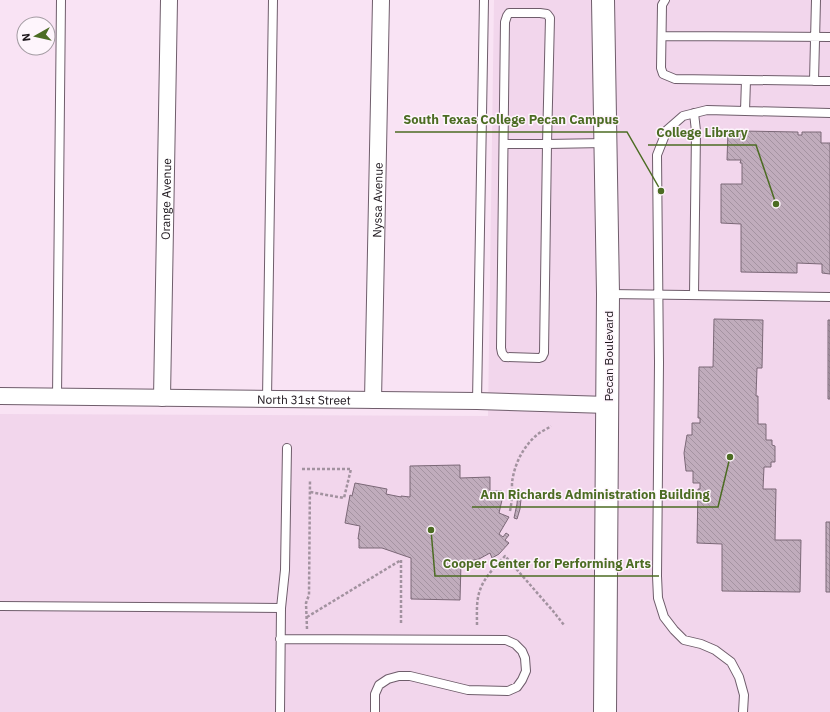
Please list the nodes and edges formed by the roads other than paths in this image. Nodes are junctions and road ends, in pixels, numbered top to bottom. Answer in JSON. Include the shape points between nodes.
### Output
{"nodes":[{"id":1,"x":61,"y":0,"type":"edge"},
{"id":2,"x":169,"y":0,"type":"edge"},
{"id":3,"x":273,"y":0,"type":"edge"},
{"id":4,"x":381,"y":0,"type":"edge"},
{"id":5,"x":484,"y":0,"type":"edge"},
{"id":6,"x":603,"y":0,"type":"edge"},
{"id":7,"x":665,"y":0,"type":"edge"},
{"id":8,"x":816,"y":0,"type":"edge"},
{"id":9,"x":662,"y":36,"type":"junction"},
{"id":10,"x":815,"y":37,"type":"junction"},
{"id":11,"x":830,"y":37,"type":"edge"},
{"id":12,"x":746,"y":80,"type":"junction"},
{"id":13,"x":814,"y":81,"type":"junction"},
{"id":14,"x":830,"y":81,"type":"edge"},
{"id":15,"x":746,"y":111,"type":"junction"},
{"id":16,"x":694,"y":113,"type":"junction"},
{"id":17,"x":830,"y":113,"type":"edge"},
{"id":18,"x":606,"y":143,"type":"junction"},
{"id":19,"x":504,"y":144,"type":"junction"},
{"id":20,"x":547,"y":144,"type":"junction"},
{"id":21,"x":608,"y":294,"type":"junction"},
{"id":22,"x":658,"y":294,"type":"junction"},
{"id":23,"x":694,"y":295,"type":"junction"},
{"id":24,"x":830,"y":297,"type":"edge"},
{"id":25,"x":0,"y":396,"type":"edge"},
{"id":26,"x":57,"y":397,"type":"junction"},
{"id":27,"x":162,"y":398,"type":"junction"},
{"id":28,"x":267,"y":399,"type":"junction"},
{"id":29,"x":373,"y":400,"type":"junction"},
{"id":30,"x":477,"y":401,"type":"junction"},
{"id":31,"x":608,"y":405,"type":"junction"},
{"id":32,"x":287,"y":448,"type":"dead end"},
{"id":33,"x":0,"y":606,"type":"edge"},
{"id":34,"x":281,"y":608,"type":"junction"},
{"id":35,"x":280,"y":639,"type":"junction"},
{"id":36,"x":280,"y":712,"type":"edge"},
{"id":37,"x":375,"y":712,"type":"edge"},
{"id":38,"x":605,"y":712,"type":"edge"},
{"id":39,"x":743,"y":712,"type":"edge"}],
"edges":[{"from":1,"to":26,"type":"lane"},
{"from":2,"to":27,"type":"street","name":"Orange Avenue"},
{"from":3,"to":28,"type":"lane"},
{"from":4,"to":29,"type":"street","name":"Nyssa Avenue"},
{"from":5,"to":30,"type":"lane"},
{"from":6,"to":18,"type":"main road","name":"Pecan Boulevard"},
{"from":7,"to":9,"type":"lane","via":[[662,5]]},
{"from":8,"to":10,"type":"lane"},
{"from":9,"to":10,"type":"lane"},
{"from":9,"to":12,"type":"lane","via":[[661,68],[663,74],[668,77]]},
{"from":10,"to":11,"type":"lane"},
{"from":10,"to":13,"type":"lane"},
{"from":12,"to":13,"type":"lane"},
{"from":12,"to":15,"type":"lane"},
{"from":13,"to":14,"type":"lane"},
{"from":15,"to":16,"type":"lane","via":[[707,110]]},
{"from":15,"to":17,"type":"lane"},
{"from":16,"to":22,"type":"lane","via":[[683,116],[667,130],[657,155]]},
{"from":16,"to":23,"type":"lane"},
{"from":18,"to":20,"type":"lane"},
{"from":18,"to":21,"type":"main road","name":"Pecan Boulevard"},
{"from":19,"to":20,"type":"lane"},
{"from":19,"to":20,"type":"lane","via":[[505,22],[509,13],[540,12],[550,18]]},
{"from":19,"to":20,"type":"lane","via":[[501,348],[505,357],[538,358],[544,353]]},
{"from":21,"to":22,"type":"lane"},
{"from":21,"to":31,"type":"main road","name":"Pecan Boulevard"},
{"from":22,"to":23,"type":"lane"},
{"from":22,"to":39,"type":"lane","via":[[658,598],[664,617],[684,640],[715,650],[731,662],[744,695]]},
{"from":23,"to":24,"type":"lane"},
{"from":25,"to":26,"type":"street","name":"North 31st Street"},
{"from":26,"to":27,"type":"street","name":"North 31st Street"},
{"from":27,"to":28,"type":"street","name":"North 31st Street"},
{"from":28,"to":29,"type":"street","name":"North 31st Street"},
{"from":29,"to":30,"type":"street","name":"North 31st Street"},
{"from":30,"to":31,"type":"street","name":"North 31st Street"},
{"from":31,"to":38,"type":"main road","name":"Pecan Boulevard"},
{"from":32,"to":34,"type":"lane","via":[[285,570]]},
{"from":33,"to":34,"type":"lane"},
{"from":34,"to":35,"type":"lane"},
{"from":35,"to":36,"type":"lane"},
{"from":35,"to":37,"type":"lane","via":[[506,640],[515,644],[525,658],[526,671],[522,680],[517,687],[508,691],[468,690],[410,676],[388,678],[378,685]]}]}
